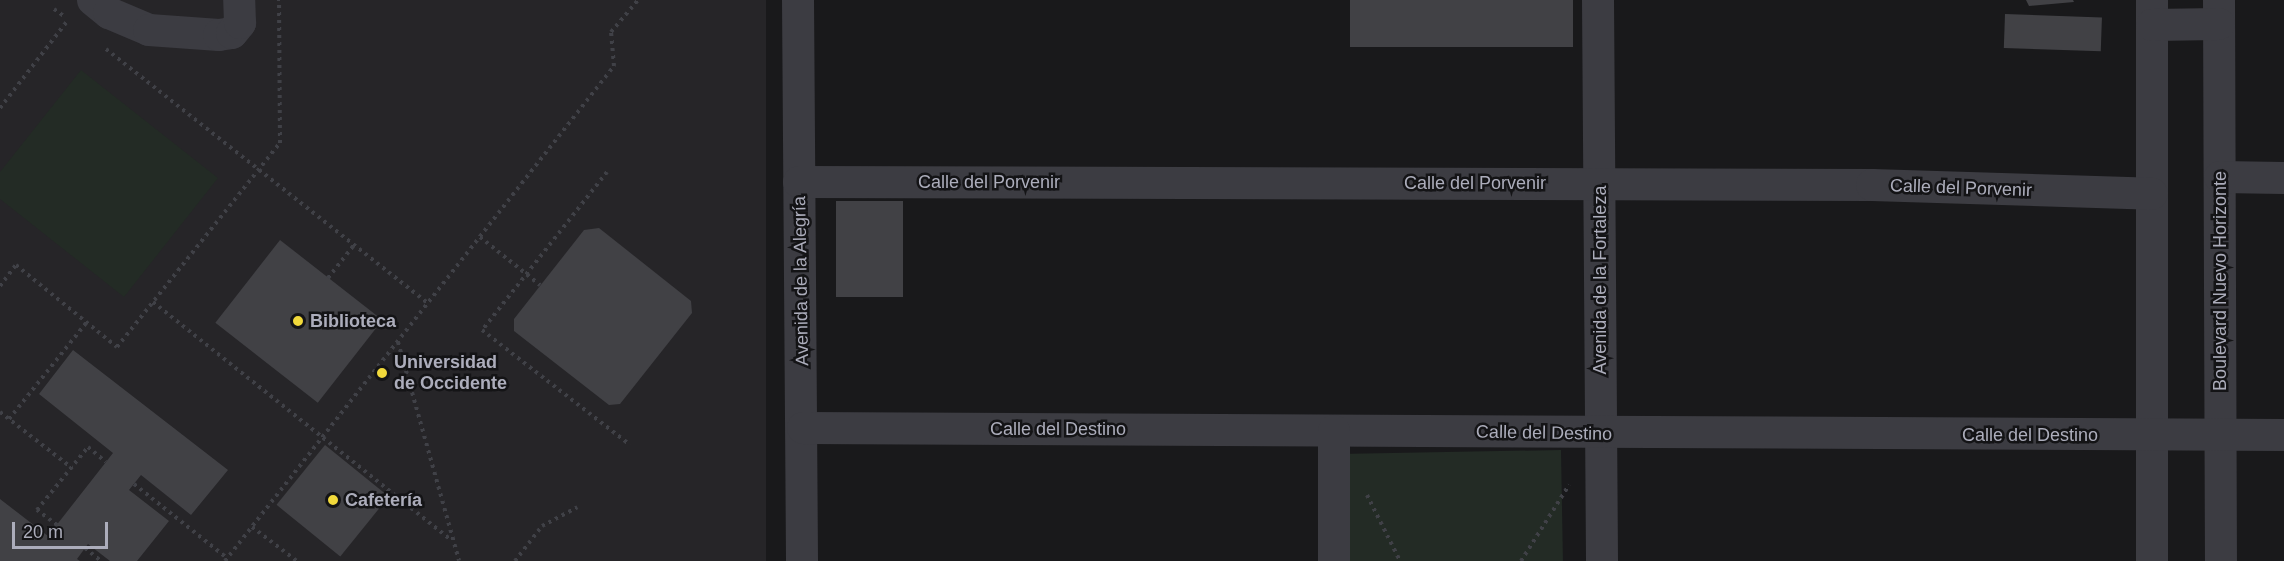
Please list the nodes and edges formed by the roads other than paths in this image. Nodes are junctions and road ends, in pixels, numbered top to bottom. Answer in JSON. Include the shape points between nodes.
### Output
{"nodes":[{"id":1,"x":93,"y":0,"type":"edge"},
{"id":2,"x":239,"y":0,"type":"edge"},
{"id":3,"x":798,"y":0,"type":"edge"},
{"id":4,"x":1598,"y":0,"type":"edge"},
{"id":5,"x":2152,"y":12,"type":"edge"},
{"id":6,"x":2219,"y":12,"type":"edge"},
{"id":7,"x":2220,"y":177,"type":"junction"},
{"id":8,"x":2284,"y":178,"type":"edge"},
{"id":9,"x":799,"y":182,"type":"junction"},
{"id":10,"x":1600,"y":183,"type":"junction"},
{"id":11,"x":2152,"y":194,"type":"junction"},
{"id":12,"x":803,"y":428,"type":"junction"},
{"id":13,"x":1334,"y":431,"type":"junction"},
{"id":14,"x":1601,"y":434,"type":"junction"},
{"id":15,"x":2221,"y":435,"type":"junction"},
{"id":16,"x":2284,"y":435,"type":"edge"},
{"id":17,"x":2152,"y":436,"type":"junction"},
{"id":18,"x":802,"y":561,"type":"edge"},
{"id":19,"x":1334,"y":561,"type":"edge"},
{"id":20,"x":1602,"y":561,"type":"edge"},
{"id":21,"x":2152,"y":561,"type":"edge"},
{"id":22,"x":2222,"y":561,"type":"edge"}],
"edges":[{"from":1,"to":2,"type":"street","via":[[109,14],[148,30],[219,35],[232,33],[240,23]]},
{"from":3,"to":9,"type":"street","name":"Avenida de la Alegría"},
{"from":4,"to":10,"type":"street","name":"Avenida de la Fortaleza"},
{"from":5,"to":6,"type":"street"},
{"from":5,"to":11,"type":"street"},
{"from":6,"to":7,"type":"street","name":"Boulevard Nuevo Horizonte"},
{"from":7,"to":8,"type":"street"},
{"from":7,"to":15,"type":"street","name":"Boulevard Nuevo Horizonte"},
{"from":9,"to":10,"type":"street","name":"Calle del Porvenir"},
{"from":9,"to":12,"type":"street","name":"Avenida de la Alegría"},
{"from":10,"to":11,"type":"street","name":"Calle del Porvenir","via":[[1872,185]]},
{"from":10,"to":14,"type":"street","name":"Avenida de la Fortaleza"},
{"from":11,"to":17,"type":"street"},
{"from":12,"to":13,"type":"street","name":"Calle del Destino"},
{"from":12,"to":18,"type":"street","name":"Avenida de la Alegría"},
{"from":13,"to":14,"type":"street","name":"Calle del Destino"},
{"from":13,"to":19,"type":"street"},
{"from":14,"to":17,"type":"street","name":"Calle del Destino"},
{"from":14,"to":20,"type":"street","name":"Avenida de la Fortaleza"},
{"from":15,"to":16,"type":"street","name":"Calle del Destino"},
{"from":15,"to":17,"type":"street","name":"Calle del Destino"},
{"from":15,"to":22,"type":"street","name":"Boulevard Nuevo Horizonte"},
{"from":17,"to":21,"type":"street"}]}
